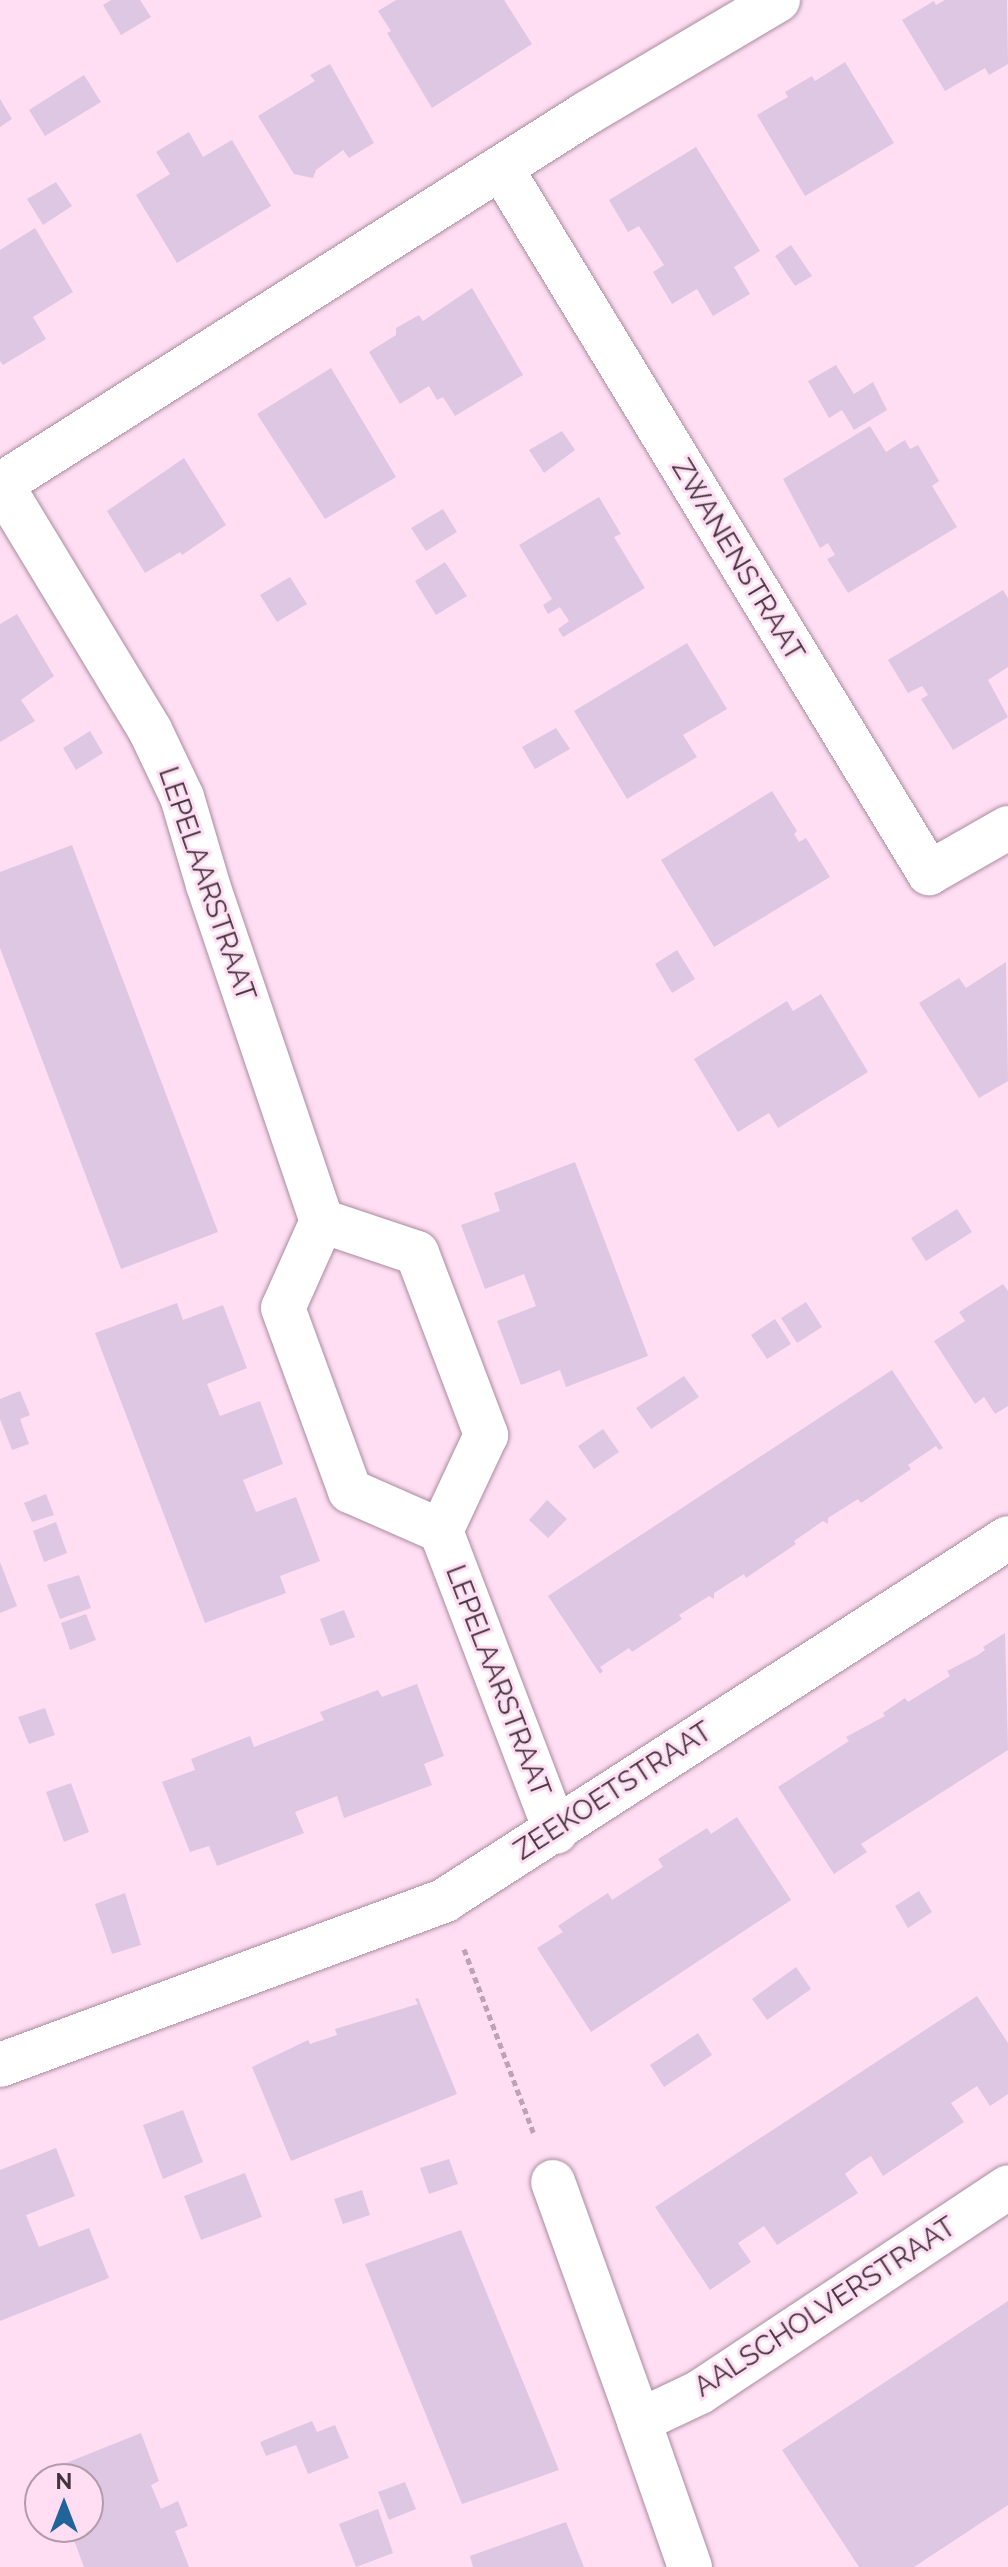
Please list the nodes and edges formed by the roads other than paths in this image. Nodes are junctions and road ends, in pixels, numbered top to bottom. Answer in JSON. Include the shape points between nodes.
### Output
{"nodes":[{"id":1,"x":778,"y":0,"type":"edge"},
{"id":2,"x":501,"y":168,"type":"junction"},
{"id":3,"x":1,"y":484,"type":"edge"},
{"id":4,"x":1008,"y":828,"type":"edge"},
{"id":5,"x":322,"y":1221,"type":"junction"},
{"id":6,"x":441,"y":1531,"type":"junction"},
{"id":7,"x":1008,"y":1538,"type":"edge"},
{"id":8,"x":556,"y":1832,"type":"junction"},
{"id":9,"x":0,"y":2065,"type":"edge"},
{"id":10,"x":553,"y":2182,"type":"road end"},
{"id":11,"x":1008,"y":2187,"type":"edge"},
{"id":12,"x":639,"y":2421,"type":"junction"},
{"id":13,"x":690,"y":2567,"type":"edge"}],
"edges":[{"from":1,"to":2,"type":"street"},
{"from":2,"to":3,"type":"street"},
{"from":2,"to":4,"type":"street","name":"ZWANENSTRAAT","via":[[929,873]]},
{"from":3,"to":5,"type":"street","name":"LEPELAARSTRAAT","via":[[150,730],[182,797]]},
{"from":5,"to":6,"type":"street","name":"LEPELAARSTRAAT","via":[[283,1308],[350,1491]]},
{"from":5,"to":6,"type":"street","name":"LEPELAARSTRAAT","via":[[417,1253],[486,1435]]},
{"from":6,"to":8,"type":"street","name":"LEPELAARSTRAAT"},
{"from":7,"to":8,"type":"street","name":"ZEEKOETSTRAAT","via":[[634,1775]]},
{"from":8,"to":9,"type":"street","name":"ZEEKOETSTRAAT","via":[[445,1900]]},
{"from":10,"to":12,"type":"street"},
{"from":11,"to":12,"type":"street","name":"AALSCHOLVERSTRAAT","via":[[700,2392]]},
{"from":12,"to":13,"type":"street"}]}
